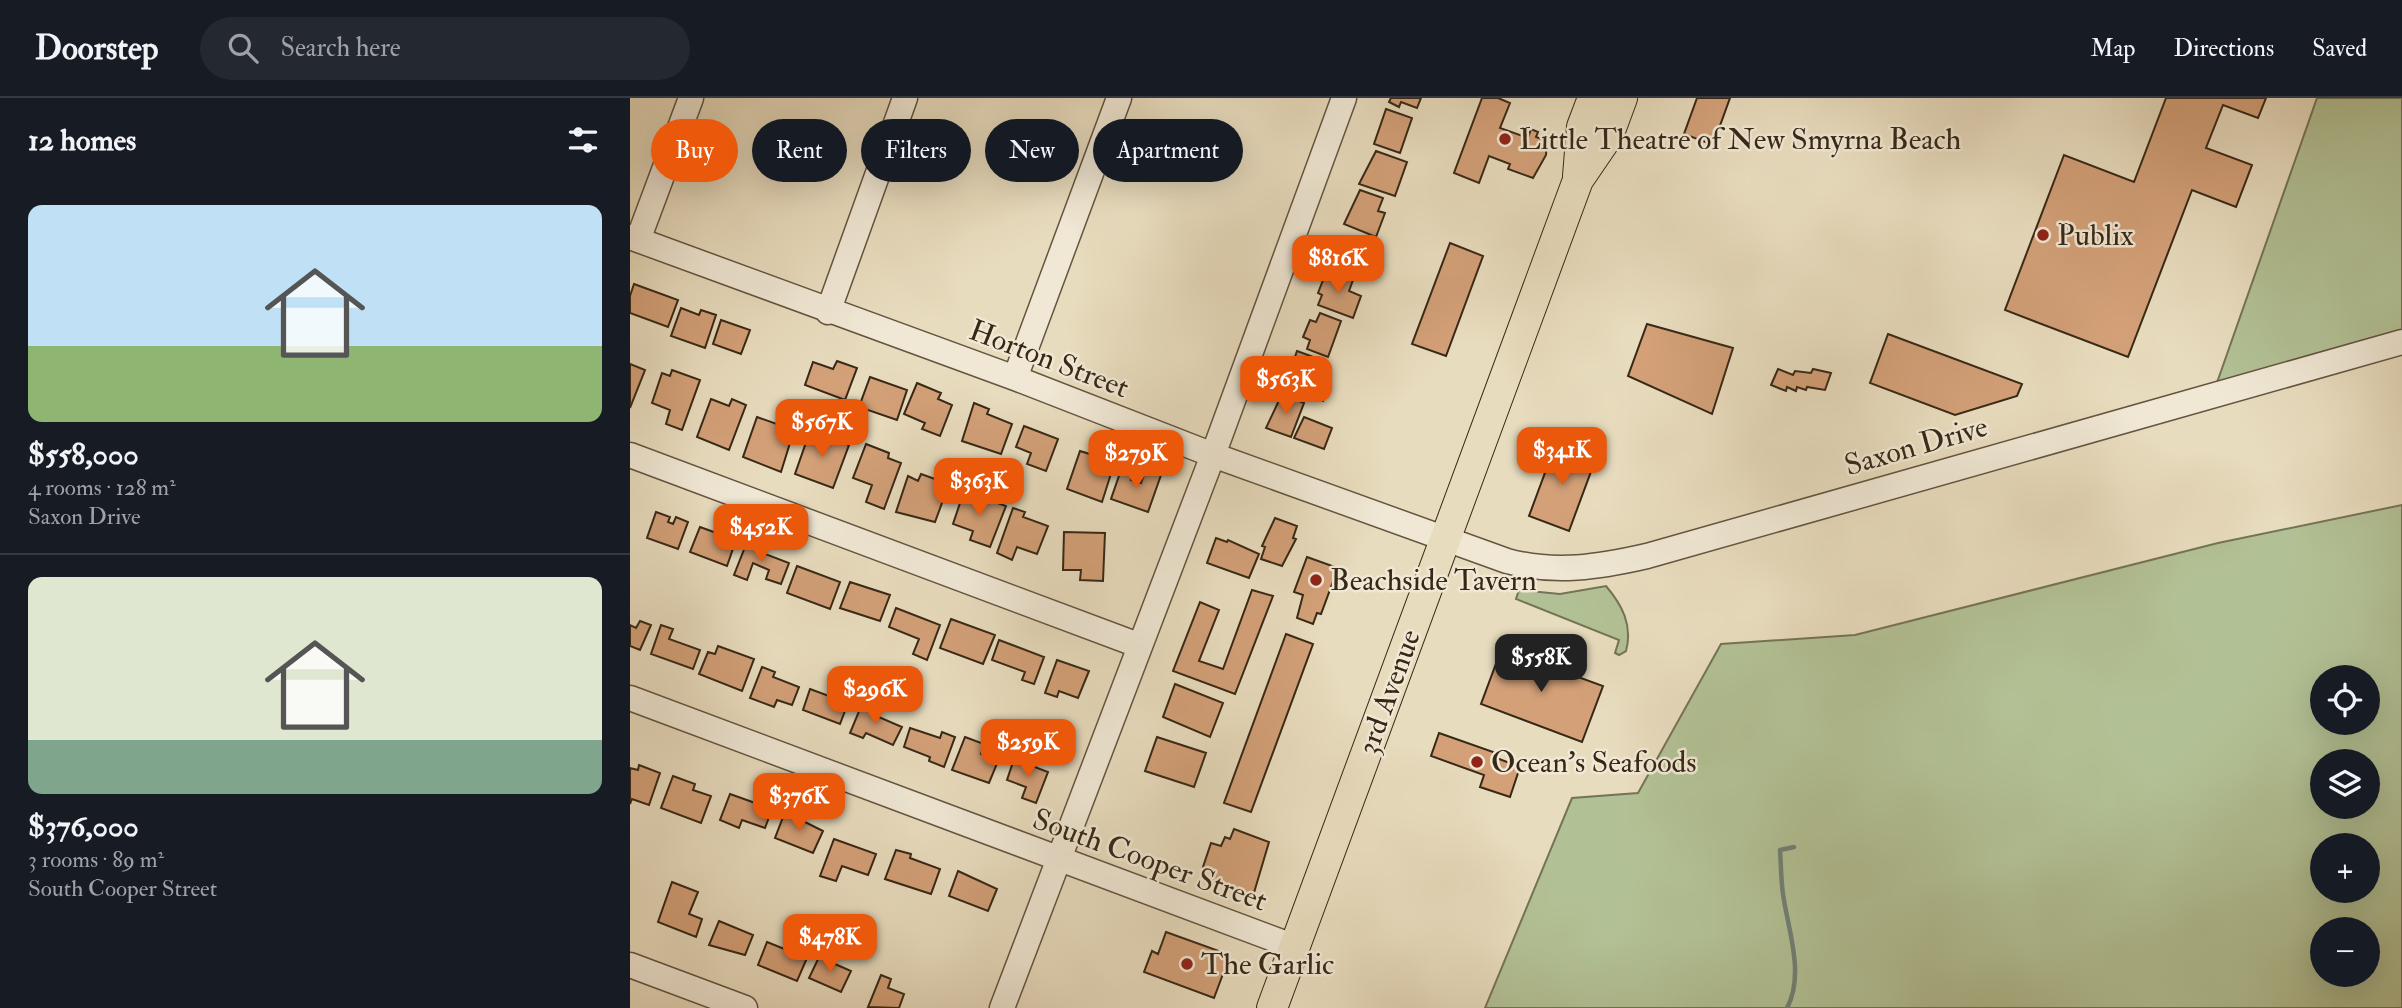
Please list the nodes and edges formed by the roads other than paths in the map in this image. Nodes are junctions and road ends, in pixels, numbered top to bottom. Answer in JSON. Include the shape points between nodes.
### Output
{"nodes":[{"id":1,"x":691,"y":98,"type":"edge"},
{"id":2,"x":905,"y":98,"type":"edge"},
{"id":3,"x":1119,"y":98,"type":"edge"},
{"id":4,"x":1344,"y":98,"type":"edge"},
{"id":5,"x":1593,"y":98,"type":"edge"},
{"id":6,"x":1622,"y":98,"type":"edge"},
{"id":7,"x":1578,"y":180,"type":"junction"},
{"id":8,"x":634,"y":239,"type":"edge"},
{"id":9,"x":828,"y":312,"type":"junction"},
{"id":10,"x":2402,"y":342,"type":"edge"},
{"id":11,"x":1015,"y":378,"type":"junction"},
{"id":12,"x":630,"y":455,"type":"edge"},
{"id":13,"x":1213,"y":455,"type":"junction"},
{"id":14,"x":1446,"y":538,"type":"junction"},
{"id":15,"x":1138,"y":645,"type":"junction"},
{"id":16,"x":630,"y":698,"type":"edge"},
{"id":17,"x":1057,"y":859,"type":"junction"},
{"id":18,"x":1295,"y":947,"type":"junction"},
{"id":19,"x":630,"y":965,"type":"edge"},
{"id":20,"x":745,"y":1008,"type":"edge"},
{"id":21,"x":1002,"y":1008,"type":"edge"},
{"id":22,"x":1272,"y":1008,"type":"edge"}],
"edges":[{"from":1,"to":8,"type":"street"},
{"from":2,"to":9,"type":"street"},
{"from":3,"to":11,"type":"street"},
{"from":4,"to":13,"type":"street"},
{"from":5,"to":7,"type":"main road","name":"3rd Avenue","via":[[1583,127]]},
{"from":6,"to":7,"type":"main road","name":"3rd Avenue","via":[[1608,136]]},
{"from":7,"to":14,"type":"main road","name":"3rd Avenue"},
{"from":8,"to":9,"type":"street","name":"Horton Street"},
{"from":9,"to":11,"type":"street","name":"Horton Street"},
{"from":10,"to":14,"type":"street","name":"Saxon Drive","via":[[1616,563],[1544,569],[1507,561]]},
{"from":11,"to":13,"type":"street","name":"Horton Street"},
{"from":12,"to":15,"type":"street"},
{"from":13,"to":14,"type":"street","name":"Horton Street"},
{"from":13,"to":15,"type":"street"},
{"from":14,"to":18,"type":"main road","name":"3rd Avenue"},
{"from":15,"to":17,"type":"street"},
{"from":16,"to":17,"type":"street","name":"South Cooper Street"},
{"from":17,"to":18,"type":"street","name":"South Cooper Street"},
{"from":17,"to":21,"type":"street"},
{"from":18,"to":22,"type":"main road","name":"3rd Avenue"},
{"from":19,"to":20,"type":"street"}]}
